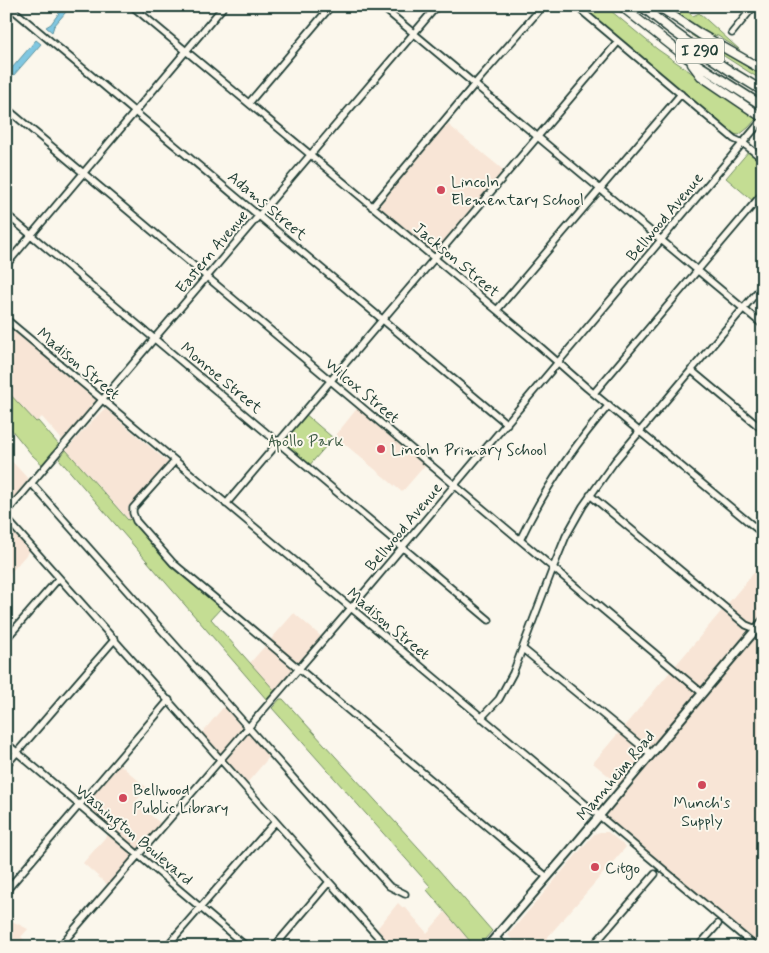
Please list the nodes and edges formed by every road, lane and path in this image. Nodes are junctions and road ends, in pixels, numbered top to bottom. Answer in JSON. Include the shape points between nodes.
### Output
{"nodes":[{"id":1,"x":132,"y":6,"type":"edge"},
{"id":2,"x":224,"y":6,"type":"edge"},
{"id":3,"x":331,"y":6,"type":"edge"},
{"id":4,"x":381,"y":6,"type":"edge"},
{"id":5,"x":437,"y":6,"type":"edge"},
{"id":6,"x":543,"y":6,"type":"edge"},
{"id":7,"x":576,"y":6,"type":"edge"},
{"id":8,"x":621,"y":6,"type":"edge"},
{"id":9,"x":642,"y":6,"type":"edge"},
{"id":10,"x":658,"y":6,"type":"edge"},
{"id":11,"x":754,"y":6,"type":"edge"},
{"id":12,"x":12,"y":7,"type":"edge"},
{"id":13,"x":6,"y":14,"type":"edge"},
{"id":14,"x":414,"y":33,"type":"junction"},
{"id":15,"x":732,"y":33,"type":"dead end"},
{"id":16,"x":618,"y":42,"type":"junction"},
{"id":17,"x":186,"y":51,"type":"junction"},
{"id":18,"x":686,"y":57,"type":"junction"},
{"id":19,"x":763,"y":70,"type":"edge"},
{"id":20,"x":475,"y":84,"type":"junction"},
{"id":21,"x":763,"y":91,"type":"edge"},
{"id":22,"x":681,"y":94,"type":"junction"},
{"id":23,"x":249,"y":103,"type":"junction"},
{"id":24,"x":763,"y":106,"type":"edge"},
{"id":25,"x":6,"y":108,"type":"edge"},
{"id":26,"x":134,"y":112,"type":"junction"},
{"id":27,"x":763,"y":118,"type":"edge"},
{"id":28,"x":538,"y":137,"type":"junction"},
{"id":29,"x":743,"y":143,"type":"junction"},
{"id":30,"x":310,"y":155,"type":"junction"},
{"id":31,"x":763,"y":159,"type":"edge"},
{"id":32,"x":83,"y":173,"type":"junction"},
{"id":33,"x":599,"y":188,"type":"junction"},
{"id":34,"x":763,"y":193,"type":"edge"},
{"id":35,"x":372,"y":206,"type":"junction"},
{"id":36,"x":6,"y":214,"type":"edge"},
{"id":37,"x":259,"y":216,"type":"junction"},
{"id":38,"x":32,"y":235,"type":"junction"},
{"id":39,"x":661,"y":240,"type":"junction"},
{"id":40,"x":435,"y":258,"type":"junction"},
{"id":41,"x":6,"y":265,"type":"edge"},
{"id":42,"x":698,"y":271,"type":"junction"},
{"id":43,"x":208,"y":277,"type":"junction"},
{"id":44,"x":763,"y":285,"type":"edge"},
{"id":45,"x":743,"y":308,"type":"junction"},
{"id":46,"x":497,"y":310,"type":"junction"},
{"id":47,"x":6,"y":319,"type":"edge"},
{"id":48,"x":383,"y":319,"type":"junction"},
{"id":49,"x":763,"y":325,"type":"edge"},
{"id":50,"x":156,"y":339,"type":"junction"},
{"id":51,"x":558,"y":363,"type":"junction"},
{"id":52,"x":691,"y":370,"type":"junction"},
{"id":53,"x":330,"y":381,"type":"junction"},
{"id":54,"x":594,"y":393,"type":"junction"},
{"id":55,"x":103,"y":401,"type":"junction"},
{"id":56,"x":609,"y":405,"type":"junction"},
{"id":57,"x":507,"y":424,"type":"junction"},
{"id":58,"x":763,"y":430,"type":"edge"},
{"id":59,"x":639,"y":431,"type":"junction"},
{"id":60,"x":278,"y":442,"type":"junction"},
{"id":61,"x":175,"y":461,"type":"junction"},
{"id":62,"x":32,"y":484,"type":"junction"},
{"id":63,"x":455,"y":485,"type":"junction"},
{"id":64,"x":590,"y":495,"type":"junction"},
{"id":65,"x":226,"y":504,"type":"junction"},
{"id":66,"x":6,"y":513,"type":"edge"},
{"id":67,"x":6,"y":518,"type":"edge"},
{"id":68,"x":763,"y":534,"type":"edge"},
{"id":69,"x":520,"y":540,"type":"junction"},
{"id":70,"x":402,"y":547,"type":"junction"},
{"id":71,"x":553,"y":568,"type":"junction"},
{"id":72,"x":59,"y":578,"type":"junction"},
{"id":73,"x":350,"y":608,"type":"junction"},
{"id":74,"x":490,"y":620,"type":"dead end"},
{"id":75,"x":763,"y":621,"type":"edge"},
{"id":76,"x":756,"y":629,"type":"junction"},
{"id":77,"x":6,"y":639,"type":"edge"},
{"id":78,"x":115,"y":639,"type":"junction"},
{"id":79,"x":523,"y":649,"type":"junction"},
{"id":80,"x":299,"y":669,"type":"junction"},
{"id":81,"x":702,"y":693,"type":"junction"},
{"id":82,"x":169,"y":700,"type":"junction"},
{"id":83,"x":482,"y":718,"type":"junction"},
{"id":84,"x":249,"y":727,"type":"junction"},
{"id":85,"x":6,"y":743,"type":"edge"},
{"id":86,"x":17,"y":752,"type":"junction"},
{"id":87,"x":651,"y":754,"type":"junction"},
{"id":88,"x":221,"y":760,"type":"junction"},
{"id":89,"x":6,"y":765,"type":"edge"},
{"id":90,"x":80,"y":805,"type":"junction"},
{"id":91,"x":599,"y":816,"type":"junction"},
{"id":92,"x":275,"y":822,"type":"junction"},
{"id":93,"x":138,"y":855,"type":"junction"},
{"id":94,"x":655,"y":874,"type":"dead end"},
{"id":95,"x":548,"y":877,"type":"junction"},
{"id":96,"x":329,"y":882,"type":"junction"},
{"id":97,"x":6,"y":891,"type":"edge"},
{"id":98,"x":405,"y":894,"type":"dead end"},
{"id":99,"x":200,"y":907,"type":"junction"},
{"id":100,"x":718,"y":924,"type":"dead end"},
{"id":101,"x":495,"y":938,"type":"junction"},
{"id":102,"x":384,"y":946,"type":"edge"},
{"id":103,"x":59,"y":947,"type":"edge"},
{"id":104,"x":166,"y":947,"type":"edge"},
{"id":105,"x":247,"y":947,"type":"edge"},
{"id":106,"x":274,"y":947,"type":"edge"},
{"id":107,"x":487,"y":947,"type":"edge"},
{"id":108,"x":506,"y":947,"type":"edge"},
{"id":109,"x":592,"y":947,"type":"edge"},
{"id":110,"x":698,"y":947,"type":"edge"},
{"id":111,"x":756,"y":947,"type":"edge"}],
"edges":[{"from":1,"to":17,"type":"street","name":"Jackson Street"},
{"from":2,"to":17,"type":"street"},
{"from":3,"to":23,"type":"street"},
{"from":4,"to":14,"type":"street"},
{"from":5,"to":14,"type":"street","name":"Eastern Avenue"},
{"from":6,"to":20,"type":"street"},
{"from":7,"to":16,"type":"street"},
{"from":8,"to":18,"type":"highway","number":"I 290"},
{"from":9,"to":21,"type":"highway","number":"I 290","via":[[709,58]]},
{"from":10,"to":19,"type":"highway"},
{"from":11,"to":15,"type":"street"},
{"from":12,"to":13,"type":"street"},
{"from":12,"to":26,"type":"street","name":"Adams Street"},
{"from":14,"to":20,"type":"street"},
{"from":14,"to":30,"type":"street","name":"Eastern Avenue"},
{"from":16,"to":22,"type":"street"},
{"from":16,"to":28,"type":"street"},
{"from":17,"to":23,"type":"street","name":"Jackson Street"},
{"from":17,"to":26,"type":"street"},
{"from":18,"to":24,"type":"highway","number":"I 290"},
{"from":18,"to":27,"type":"highway","via":[[701,76]]},
{"from":20,"to":28,"type":"street"},
{"from":20,"to":35,"type":"street"},
{"from":22,"to":29,"type":"street"},
{"from":22,"to":33,"type":"street"},
{"from":23,"to":30,"type":"street","name":"Jackson Street"},
{"from":25,"to":32,"type":"street","name":"Wilcox Street"},
{"from":26,"to":32,"type":"street"},
{"from":26,"to":37,"type":"street","name":"Adams Street"},
{"from":27,"to":29,"type":"street","name":"Bellwood Avenue"},
{"from":28,"to":33,"type":"street"},
{"from":28,"to":40,"type":"street"},
{"from":29,"to":31,"type":"street"},
{"from":29,"to":39,"type":"street","name":"Bellwood Avenue"},
{"from":30,"to":35,"type":"street","name":"Jackson Street"},
{"from":30,"to":37,"type":"street","name":"Eastern Avenue"},
{"from":32,"to":38,"type":"street"},
{"from":32,"to":43,"type":"street","name":"Wilcox Street"},
{"from":33,"to":39,"type":"street"},
{"from":33,"to":46,"type":"street"},
{"from":34,"to":42,"type":"street"},
{"from":35,"to":40,"type":"street","name":"Jackson Street"},
{"from":36,"to":38,"type":"street","name":"Monroe Street"},
{"from":37,"to":43,"type":"street","name":"Eastern Avenue"},
{"from":37,"to":48,"type":"street","name":"Adams Street"},
{"from":38,"to":41,"type":"street"},
{"from":38,"to":50,"type":"street","name":"Monroe Street"},
{"from":39,"to":42,"type":"street"},
{"from":39,"to":51,"type":"street","name":"Bellwood Avenue"},
{"from":40,"to":46,"type":"street","name":"Jackson Street"},
{"from":40,"to":48,"type":"street"},
{"from":42,"to":45,"type":"street"},
{"from":42,"to":54,"type":"street"},
{"from":43,"to":50,"type":"street","name":"Eastern Avenue"},
{"from":43,"to":53,"type":"street","name":"Wilcox Street"},
{"from":44,"to":45,"type":"street"},
{"from":45,"to":49,"type":"street"},
{"from":45,"to":52,"type":"street"},
{"from":46,"to":51,"type":"street","name":"Jackson Street"},
{"from":47,"to":55,"type":"street","name":"Madison Street"},
{"from":48,"to":53,"type":"street"},
{"from":48,"to":57,"type":"street","name":"Adams Street"},
{"from":50,"to":55,"type":"street","name":"Eastern Avenue"},
{"from":50,"to":60,"type":"street","name":"Monroe Street"},
{"from":51,"to":54,"type":"street","name":"Jackson Street"},
{"from":51,"to":57,"type":"street","name":"Bellwood Avenue"},
{"from":52,"to":58,"type":"street"},
{"from":52,"to":59,"type":"street"},
{"from":53,"to":60,"type":"street"},
{"from":53,"to":63,"type":"street","name":"Wilcox Street"},
{"from":54,"to":56,"type":"street","name":"Jackson Street"},
{"from":55,"to":61,"type":"street","name":"Madison Street"},
{"from":55,"to":62,"type":"street","name":"Eastern Avenue"},
{"from":56,"to":59,"type":"street","name":"Jackson Street"},
{"from":56,"to":69,"type":"street","via":[[560,467]]},
{"from":57,"to":63,"type":"street","name":"Bellwood Avenue"},
{"from":59,"to":64,"type":"street"},
{"from":59,"to":68,"type":"street","name":"Jackson Street"},
{"from":60,"to":65,"type":"street"},
{"from":60,"to":70,"type":"street","name":"Monroe Street"},
{"from":61,"to":65,"type":"street","name":"Madison Street"},
{"from":61,"to":80,"type":"street","via":[[133,508],[136,521],[173,563]]},
{"from":62,"to":66,"type":"street","name":"Eastern Avenue"},
{"from":62,"to":84,"type":"street"},
{"from":63,"to":69,"type":"street","name":"Wilcox Street"},
{"from":63,"to":70,"type":"street","name":"Bellwood Avenue"},
{"from":64,"to":71,"type":"street","via":[[566,536]]},
{"from":64,"to":76,"type":"street","via":[[746,625]]},
{"from":65,"to":73,"type":"street","name":"Madison Street"},
{"from":67,"to":72,"type":"street"},
{"from":69,"to":71,"type":"street","name":"Wilcox Street"},
{"from":70,"to":73,"type":"street","name":"Bellwood Avenue"},
{"from":70,"to":74,"type":"street","name":"Monroe Street"},
{"from":71,"to":79,"type":"street"},
{"from":71,"to":81,"type":"street","name":"Wilcox Street"},
{"from":72,"to":77,"type":"street"},
{"from":72,"to":78,"type":"street"},
{"from":73,"to":80,"type":"street","name":"Bellwood Avenue"},
{"from":73,"to":83,"type":"street","name":"Madison Street"},
{"from":75,"to":76,"type":"main road","name":"Mannheim Road"},
{"from":76,"to":81,"type":"main road","name":"Mannheim Road"},
{"from":78,"to":82,"type":"street"},
{"from":78,"to":86,"type":"street"},
{"from":79,"to":83,"type":"street","via":[[506,688]]},
{"from":79,"to":87,"type":"street"},
{"from":80,"to":84,"type":"street","name":"Bellwood Avenue"},
{"from":80,"to":95,"type":"street"},
{"from":81,"to":87,"type":"main road","name":"Mannheim Road"},
{"from":82,"to":88,"type":"street"},
{"from":82,"to":90,"type":"street"},
{"from":83,"to":91,"type":"street","name":"Madison Street"},
{"from":84,"to":88,"type":"street","name":"Bellwood Avenue"},
{"from":84,"to":98,"type":"street","via":[[389,886]]},
{"from":85,"to":86,"type":"street","name":"Washington Boulevard"},
{"from":86,"to":89,"type":"street"},
{"from":86,"to":90,"type":"street","name":"Washington Boulevard"},
{"from":87,"to":91,"type":"main road","name":"Mannheim Road"},
{"from":88,"to":92,"type":"street"},
{"from":88,"to":93,"type":"street","name":"Bellwood Avenue"},
{"from":90,"to":93,"type":"street","name":"Washington Boulevard"},
{"from":90,"to":97,"type":"street"},
{"from":91,"to":95,"type":"main road","name":"Mannheim Road"},
{"from":91,"to":111,"type":"street","name":"Madison Street"},
{"from":92,"to":96,"type":"street"},
{"from":92,"to":99,"type":"street"},
{"from":93,"to":99,"type":"street","name":"Washington Boulevard"},
{"from":93,"to":103,"type":"street","name":"Bellwood Avenue"},
{"from":94,"to":109,"type":"street"},
{"from":95,"to":101,"type":"main road","name":"Mannheim Road"},
{"from":96,"to":102,"type":"street"},
{"from":96,"to":106,"type":"street"},
{"from":99,"to":104,"type":"street"},
{"from":99,"to":105,"type":"street","name":"Washington Boulevard"},
{"from":100,"to":110,"type":"street"},
{"from":101,"to":107,"type":"main road","name":"Mannheim Road"},
{"from":101,"to":108,"type":"street"}]}
